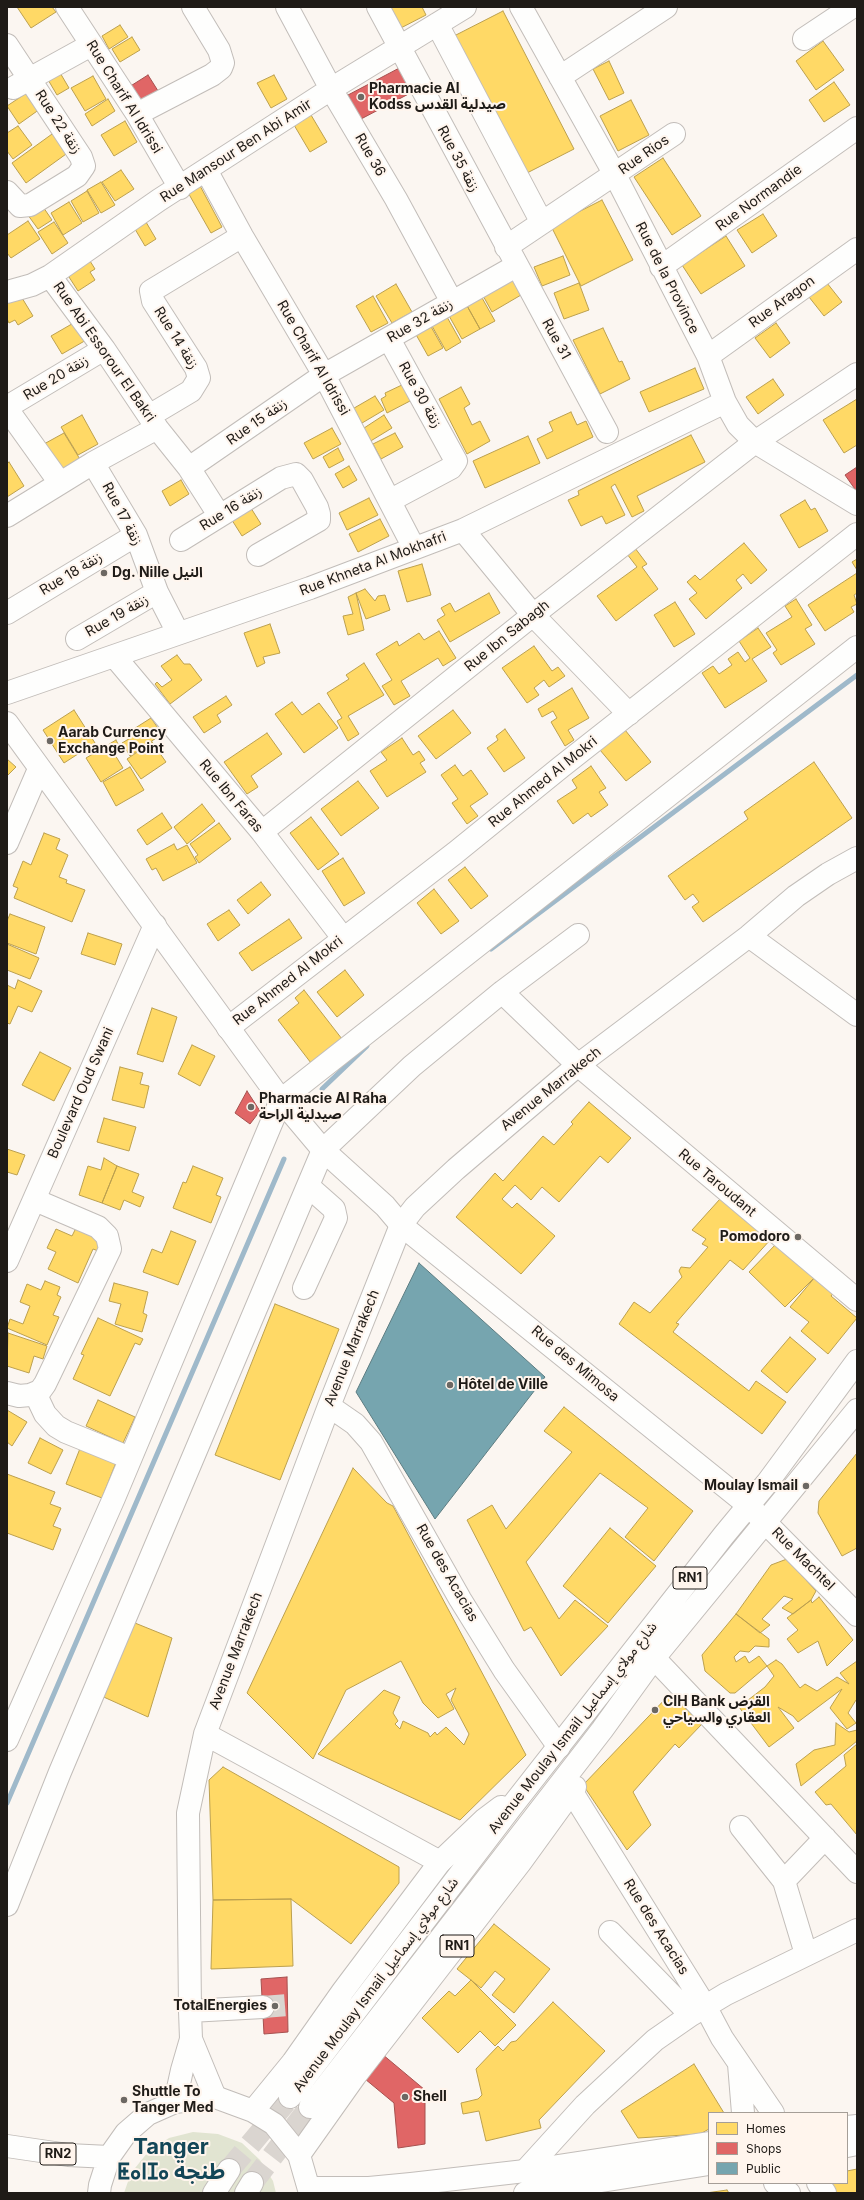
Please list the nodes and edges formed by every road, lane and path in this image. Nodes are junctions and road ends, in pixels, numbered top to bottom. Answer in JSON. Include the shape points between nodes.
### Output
{"nodes":[{"id":1,"x":67,"y":7,"type":"edge"},
{"id":2,"x":194,"y":7,"type":"edge"},
{"id":3,"x":287,"y":7,"type":"edge"},
{"id":4,"x":378,"y":7,"type":"edge"},
{"id":5,"x":465,"y":7,"type":"edge"},
{"id":6,"x":521,"y":7,"type":"edge"},
{"id":7,"x":666,"y":7,"type":"edge"},
{"id":8,"x":852,"y":7,"type":"edge"},
{"id":9,"x":437,"y":24,"type":"junction"},
{"id":10,"x":804,"y":39,"type":"dead end"},
{"id":11,"x":7,"y":45,"type":"edge"},
{"id":12,"x":91,"y":45,"type":"junction"},
{"id":13,"x":399,"y":47,"type":"junction"},
{"id":14,"x":560,"y":77,"type":"junction"},
{"id":15,"x":21,"y":83,"type":"junction"},
{"id":16,"x":331,"y":89,"type":"junction"},
{"id":17,"x":137,"y":114,"type":"junction"},
{"id":18,"x":857,"y":128,"type":"edge"},
{"id":19,"x":674,"y":134,"type":"dead end"},
{"id":20,"x":206,"y":170,"type":"junction"},
{"id":21,"x":615,"y":176,"type":"junction"},
{"id":22,"x":180,"y":188,"type":"junction"},
{"id":23,"x":7,"y":192,"type":"edge"},
{"id":24,"x":542,"y":222,"type":"junction"},
{"id":25,"x":242,"y":236,"type":"junction"},
{"id":26,"x":506,"y":247,"type":"junction"},
{"id":27,"x":857,"y":249,"type":"edge"},
{"id":28,"x":516,"y":266,"type":"junction"},
{"id":29,"x":661,"y":267,"type":"junction"},
{"id":30,"x":50,"y":276,"type":"junction"},
{"id":31,"x":7,"y":292,"type":"edge"},
{"id":32,"x":452,"y":302,"type":"junction"},
{"id":33,"x":389,"y":339,"type":"junction"},
{"id":34,"x":104,"y":349,"type":"junction"},
{"id":35,"x":708,"y":356,"type":"junction"},
{"id":36,"x":857,"y":374,"type":"edge"},
{"id":37,"x":324,"y":375,"type":"junction"},
{"id":38,"x":725,"y":402,"type":"junction"},
{"id":39,"x":7,"y":408,"type":"edge"},
{"id":40,"x":153,"y":422,"type":"junction"},
{"id":41,"x":608,"y":432,"type":"dead end"},
{"id":42,"x":755,"y":442,"type":"junction"},
{"id":43,"x":93,"y":463,"type":"junction"},
{"id":44,"x":189,"y":468,"type":"junction"},
{"id":45,"x":60,"y":483,"type":"junction"},
{"id":46,"x":391,"y":500,"type":"junction"},
{"id":47,"x":857,"y":504,"type":"edge"},
{"id":48,"x":219,"y":515,"type":"junction"},
{"id":49,"x":7,"y":516,"type":"edge"},
{"id":50,"x":463,"y":530,"type":"junction"},
{"id":51,"x":857,"y":534,"type":"edge"},
{"id":52,"x":136,"y":535,"type":"junction"},
{"id":53,"x":181,"y":540,"type":"dead end"},
{"id":54,"x":414,"y":548,"type":"junction"},
{"id":55,"x":258,"y":555,"type":"dead end"},
{"id":56,"x":157,"y":592,"type":"junction"},
{"id":57,"x":7,"y":613,"type":"edge"},
{"id":58,"x":533,"y":615,"type":"junction"},
{"id":59,"x":178,"y":632,"type":"junction"},
{"id":60,"x":77,"y":639,"type":"dead end"},
{"id":61,"x":857,"y":647,"type":"edge"},
{"id":62,"x":115,"y":657,"type":"junction"},
{"id":63,"x":7,"y":694,"type":"edge"},
{"id":64,"x":629,"y":714,"type":"junction"},
{"id":65,"x":7,"y":723,"type":"edge"},
{"id":66,"x":39,"y":768,"type":"junction"},
{"id":67,"x":262,"y":832,"type":"junction"},
{"id":68,"x":7,"y":843,"type":"edge"},
{"id":69,"x":857,"y":858,"type":"edge"},
{"id":70,"x":155,"y":925,"type":"junction"},
{"id":71,"x":578,"y":935,"type":"dead end"},
{"id":72,"x":749,"y":936,"type":"junction"},
{"id":73,"x":343,"y":938,"type":"junction"},
{"id":74,"x":502,"y":992,"type":"junction"},
{"id":75,"x":857,"y":1015,"type":"edge"},
{"id":76,"x":228,"y":1028,"type":"junction"},
{"id":77,"x":578,"y":1065,"type":"junction"},
{"id":78,"x":281,"y":1100,"type":"junction"},
{"id":79,"x":323,"y":1150,"type":"junction"},
{"id":80,"x":308,"y":1186,"type":"junction"},
{"id":81,"x":35,"y":1200,"type":"junction"},
{"id":82,"x":401,"y":1225,"type":"junction"},
{"id":83,"x":7,"y":1261,"type":"edge"},
{"id":84,"x":304,"y":1288,"type":"dead end"},
{"id":85,"x":857,"y":1300,"type":"edge"},
{"id":86,"x":857,"y":1361,"type":"edge"},
{"id":87,"x":7,"y":1392,"type":"edge"},
{"id":88,"x":35,"y":1393,"type":"junction"},
{"id":89,"x":328,"y":1406,"type":"junction"},
{"id":90,"x":857,"y":1410,"type":"edge"},
{"id":91,"x":130,"y":1458,"type":"junction"},
{"id":92,"x":748,"y":1505,"type":"junction"},
{"id":93,"x":765,"y":1520,"type":"junction"},
{"id":94,"x":857,"y":1615,"type":"edge"},
{"id":95,"x":654,"y":1658,"type":"junction"},
{"id":96,"x":602,"y":1730,"type":"junction"},
{"id":97,"x":205,"y":1734,"type":"junction"},
{"id":98,"x":7,"y":1740,"type":"edge"},
{"id":99,"x":559,"y":1747,"type":"junction"},
{"id":100,"x":533,"y":1781,"type":"junction"},
{"id":101,"x":572,"y":1792,"type":"junction"},
{"id":102,"x":741,"y":1827,"type":"dead end"},
{"id":103,"x":825,"y":1838,"type":"junction"},
{"id":104,"x":440,"y":1862,"type":"junction"},
{"id":105,"x":857,"y":1872,"type":"edge"},
{"id":106,"x":784,"y":1881,"type":"junction"},
{"id":107,"x":7,"y":1905,"type":"edge"},
{"id":108,"x":857,"y":1930,"type":"edge"},
{"id":109,"x":610,"y":1932,"type":"dead end"},
{"id":110,"x":806,"y":1954,"type":"junction"},
{"id":111,"x":263,"y":2007,"type":"tunnel mouth"},
{"id":112,"x":698,"y":2010,"type":"junction"},
{"id":113,"x":190,"y":2011,"type":"junction"},
{"id":114,"x":191,"y":2039,"type":"junction"},
{"id":115,"x":739,"y":2064,"type":"junction"},
{"id":116,"x":215,"y":2097,"type":"junction"},
{"id":117,"x":290,"y":2097,"type":"tunnel mouth"},
{"id":118,"x":175,"y":2102,"type":"junction"},
{"id":119,"x":310,"y":2107,"type":"tunnel mouth"},
{"id":120,"x":253,"y":2111,"type":"junction"},
{"id":121,"x":743,"y":2112,"type":"edge"},
{"id":122,"x":772,"y":2112,"type":"edge"},
{"id":123,"x":708,"y":2143,"type":"edge"},
{"id":124,"x":7,"y":2146,"type":"edge"},
{"id":125,"x":299,"y":2155,"type":"junction"},
{"id":126,"x":109,"y":2157,"type":"junction"},
{"id":127,"x":708,"y":2164,"type":"edge"},
{"id":128,"x":229,"y":2170,"type":"tunnel mouth"},
{"id":129,"x":525,"y":2171,"type":"junction"},
{"id":130,"x":819,"y":2184,"type":"edge"},
{"id":131,"x":310,"y":2190,"type":"edge"},
{"id":132,"x":99,"y":2193,"type":"edge"},
{"id":133,"x":214,"y":2193,"type":"edge"},
{"id":134,"x":525,"y":2193,"type":"edge"},
{"id":135,"x":825,"y":2193,"type":"edge"}],
"edges":[{"from":1,"to":12,"type":"main road","name":"Rue Charif Al Idrissi"},
{"from":2,"to":17,"type":"main road","via":[[219,50],[222,68],[212,76]]},
{"from":3,"to":16,"type":"main road","name":"Rue 36"},
{"from":4,"to":13,"type":"main road","name":"Rue 35 زنقة"},
{"from":5,"to":9,"type":"main road","name":"Rue Mansour Ben Abi Amir"},
{"from":6,"to":14,"type":"main road","name":"Rue de la Province"},
{"from":7,"to":14,"type":"main road"},
{"from":8,"to":10,"type":"main road"},
{"from":9,"to":13,"type":"main road","name":"Rue Mansour Ben Abi Amir"},
{"from":9,"to":24,"type":"main road"},
{"from":11,"to":15,"type":"main road","name":"Rue 22 زنقة"},
{"from":12,"to":15,"type":"main road","name":"Rue 22 زنقة"},
{"from":12,"to":17,"type":"main road","name":"Rue Charif Al Idrissi"},
{"from":13,"to":16,"type":"main road","name":"Rue Mansour Ben Abi Amir"},
{"from":13,"to":26,"type":"main road","name":"Rue 35 زنقة"},
{"from":14,"to":21,"type":"main road","name":"Rue de la Province"},
{"from":15,"to":23,"type":"main road","name":"Rue 22 زنقة","via":[[81,157],[84,166],[77,176],[30,205],[20,206]]},
{"from":16,"to":20,"type":"main road","name":"Rue Mansour Ben Abi Amir"},
{"from":16,"to":32,"type":"main road","name":"Rue 36","via":[[396,199]]},
{"from":17,"to":22,"type":"main road","name":"Rue Charif Al Idrissi"},
{"from":18,"to":29,"type":"main road","name":"Rue Normandie"},
{"from":19,"to":21,"type":"main road","name":"Rue Rios"},
{"from":20,"to":22,"type":"main road","name":"Rue Mansour Ben Abi Amir"},
{"from":20,"to":25,"type":"main road","name":"Rue Charif Al Idrissi"},
{"from":21,"to":24,"type":"main road"},
{"from":21,"to":29,"type":"main road","name":"Rue de la Province"},
{"from":22,"to":30,"type":"main road","name":"Rue Mansour Ben Abi Amir"},
{"from":24,"to":26,"type":"main road"},
{"from":25,"to":37,"type":"main road","name":"Rue Charif Al Idrissi"},
{"from":25,"to":40,"type":"main road","name":"Rue 14 زنقة","via":[[152,291],[153,301],[196,368],[199,378],[191,391]]},
{"from":26,"to":28,"type":"main road","name":"Rue 31"},
{"from":27,"to":35,"type":"main road","name":"Rue Aragon"},
{"from":28,"to":32,"type":"main road","name":"Rue 32 زنقة"},
{"from":28,"to":41,"type":"main road","name":"Rue 31"},
{"from":29,"to":35,"type":"main road","name":"Rue de la Province"},
{"from":30,"to":31,"type":"main road","name":"Rue Mansour Ben Abi Amir","via":[[32,285]]},
{"from":30,"to":34,"type":"main road","name":"Rue Abi Essorour El Bakri"},
{"from":32,"to":33,"type":"main road","name":"Rue 32 زنقة"},
{"from":33,"to":37,"type":"main road","name":"Rue 32 زنقة"},
{"from":33,"to":46,"type":"main road","name":"Rue 30 زنقة","via":[[456,461],[451,468]]},
{"from":34,"to":39,"type":"main road","name":"Rue 20 زنقة"},
{"from":34,"to":40,"type":"main road","name":"Rue Abi Essorour El Bakri"},
{"from":35,"to":38,"type":"main road","name":"Rue de la Province"},
{"from":36,"to":42,"type":"main road","name":"Rue Ibn Sabagh"},
{"from":37,"to":44,"type":"main road","name":"Rue 15 زنقة"},
{"from":37,"to":46,"type":"main road","name":"Rue Charif Al Idrissi"},
{"from":38,"to":42,"type":"main road","name":"Rue de la Province","via":[[738,425]]},
{"from":38,"to":50,"type":"main road","name":"Rue Khneta Al Mokhafri"},
{"from":39,"to":45,"type":"main road","name":"Rue 20 زنقة"},
{"from":40,"to":43,"type":"main road","name":"Rue Abi Essorour El Bakri"},
{"from":40,"to":44,"type":"main road","name":"Rue Abi Essorour El Bakri"},
{"from":42,"to":47,"type":"main road","name":"Rue de la Province"},
{"from":42,"to":58,"type":"main road","name":"Rue Ibn Sabagh"},
{"from":43,"to":45,"type":"main road","name":"Rue Abi Essorour El Bakri"},
{"from":43,"to":52,"type":"main road","name":"Rue 17 زنقة"},
{"from":44,"to":48,"type":"main road","name":"Rue Abi Essorour El Bakri"},
{"from":45,"to":49,"type":"main road","name":"Rue Abi Essorour El Bakri"},
{"from":46,"to":54,"type":"main road","name":"Rue Charif Al Idrissi"},
{"from":48,"to":53,"type":"main road","name":"Rue 16 زنقة"},
{"from":48,"to":55,"type":"main road","name":"Rue 16 زنقة","via":[[281,478],[292,474],[298,476],[318,510],[319,520]]},
{"from":50,"to":54,"type":"main road","name":"Rue Khneta Al Mokhafri"},
{"from":50,"to":58,"type":"main road"},
{"from":51,"to":64,"type":"main road","name":"Rue Ahmed Al Mokri"},
{"from":52,"to":56,"type":"main road","name":"Rue 17 زنقة"},
{"from":52,"to":57,"type":"main road","name":"Rue 18 زنقة"},
{"from":54,"to":59,"type":"main road","name":"Rue Khneta Al Mokhafri","via":[[310,588]]},
{"from":56,"to":59,"type":"main road","name":"Rue 17 زنقة"},
{"from":56,"to":60,"type":"main road","name":"Rue 19 زنقة"},
{"from":58,"to":64,"type":"main road"},
{"from":58,"to":67,"type":"main road","name":"Rue Ibn Sabagh"},
{"from":59,"to":62,"type":"main road","name":"Rue Khneta Al Mokhafri"},
{"from":61,"to":78,"type":"main road"},
{"from":62,"to":63,"type":"main road","name":"Rue Khneta Al Mokhafri"},
{"from":62,"to":67,"type":"main road","name":"Rue Ibn Faras"},
{"from":64,"to":73,"type":"main road","name":"Rue Ahmed Al Mokri"},
{"from":65,"to":66,"type":"main road","name":"Rue des Mimosa"},
{"from":66,"to":68,"type":"main road"},
{"from":66,"to":70,"type":"main road","name":"Rue des Mimosa"},
{"from":67,"to":73,"type":"main road","name":"Rue Ibn Faras"},
{"from":69,"to":72,"type":"main road","name":"Avenue Marrakech","via":[[796,896]]},
{"from":70,"to":76,"type":"main road","name":"Rue des Mimosa"},
{"from":70,"to":81,"type":"main road","name":"Boulevard Oud Swani"},
{"from":71,"to":74,"type":"main road"},
{"from":72,"to":75,"type":"main road"},
{"from":72,"to":77,"type":"main road","name":"Avenue Marrakech"},
{"from":73,"to":76,"type":"main road","name":"Rue Ahmed Al Mokri"},
{"from":74,"to":77,"type":"main road","name":"Rue Taroudant"},
{"from":74,"to":79,"type":"main road","via":[[412,1066]]},
{"from":76,"to":78,"type":"main road","name":"Rue des Mimosa"},
{"from":77,"to":82,"type":"main road","name":"Avenue Marrakech","via":[[462,1164],[415,1207]]},
{"from":77,"to":85,"type":"main road","name":"Rue Taroudant"},
{"from":78,"to":79,"type":"main road","name":"Rue des Mimosa"},
{"from":78,"to":91,"type":"main road"},
{"from":79,"to":80,"type":"main road"},
{"from":79,"to":82,"type":"main road","name":"Rue des Mimosa","via":[[385,1206]]},
{"from":80,"to":84,"type":"main road","via":[[334,1209],[336,1218]]},
{"from":80,"to":107,"type":"main road","via":[[60,1772]]},
{"from":81,"to":83,"type":"main road","name":"Boulevard Oud Swani"},
{"from":81,"to":88,"type":"main road","via":[[98,1227],[107,1236],[110,1249],[45,1384]]},
{"from":82,"to":89,"type":"main road","name":"Avenue Marrakech"},
{"from":82,"to":92,"type":"main road","name":"Rue des Mimosa"},
{"from":86,"to":92,"type":"main road","name":"Avenue Moulay Ismail شارع مولاي إسماعيل","number":"RN1"},
{"from":87,"to":88,"type":"main road","via":[[19,1396]]},
{"from":88,"to":91,"type":"main road","via":[[45,1414],[56,1426]]},
{"from":89,"to":97,"type":"main road","name":"Avenue Marrakech"},
{"from":89,"to":99,"type":"main road","name":"Rue des Acacias","via":[[355,1424],[371,1442],[460,1599],[504,1670]]},
{"from":90,"to":93,"type":"main road","name":"Avenue Moulay Ismail شارع مولاي إسماعيل","number":"RN1"},
{"from":91,"to":98,"type":"main road"},
{"from":92,"to":93,"type":"main road","name":"Rue Machtel"},
{"from":92,"to":99,"type":"main road","name":"Avenue Moulay Ismail شارع مولاي إسماعيل","number":"RN1"},
{"from":93,"to":94,"type":"main road","name":"Rue Machtel"},
{"from":93,"to":95,"type":"main road","name":"Avenue Moulay Ismail شارع مولاي إسماعيل","number":"RN1"},
{"from":95,"to":96,"type":"main road","name":"Avenue Moulay Ismail شارع مولاي إسماعيل","number":"RN1"},
{"from":95,"to":103,"type":"main road"},
{"from":96,"to":101,"type":"main road","number":"RN1","via":[[585,1773]]},
{"from":96,"to":119,"type":"main road","name":"Avenue Moulay Ismail شارع مولاي إسماعيل"},
{"from":97,"to":104,"type":"main road"},
{"from":97,"to":113,"type":"main road","name":"Avenue Marrakech","via":[[188,1813]]},
{"from":99,"to":100,"type":"main road","name":"Avenue Moulay Ismail شارع مولاي إسماعيل","number":"RN1"},
{"from":100,"to":104,"type":"main road","number":"RN1","via":[[485,1819]]},
{"from":100,"to":117,"type":"main road","name":"Avenue Moulay Ismail شارع مولاي إسماعيل"},
{"from":101,"to":112,"type":"main road","name":"Rue des Acacias"},
{"from":101,"to":125,"type":"main road","number":"RN1","via":[[516,1869],[355,2076]]},
{"from":102,"to":106,"type":"main road"},
{"from":103,"to":105,"type":"main road"},
{"from":103,"to":106,"type":"main road"},
{"from":104,"to":120,"type":"main road","number":"RN1","via":[[293,2062]]},
{"from":106,"to":110,"type":"main road"},
{"from":108,"to":110,"type":"main road"},
{"from":109,"to":112,"type":"main road"},
{"from":110,"to":112,"type":"main road"},
{"from":111,"to":113,"type":"main road"},
{"from":112,"to":115,"type":"main road","name":"Rue des Acacias"},
{"from":112,"to":129,"type":"main road","via":[[655,2040],[591,2100]]},
{"from":113,"to":114,"type":"main road","name":"Avenue Marrakech"},
{"from":114,"to":116,"type":"main road","name":"Avenue Marrakech"},
{"from":114,"to":118,"type":"main road","name":"Avenue Marrakech"},
{"from":115,"to":121,"type":"main road","name":"Rue des Acacias"},
{"from":115,"to":122,"type":"main road","name":"Rue des Acacias"},
{"from":116,"to":118,"type":"main road"},
{"from":116,"to":120,"type":"main road"},
{"from":118,"to":126,"type":"main road","via":[[148,2114],[126,2133]]},
{"from":120,"to":125,"type":"main road","via":[[274,2124]]},
{"from":123,"to":129,"type":"main road"},
{"from":124,"to":126,"type":"main road","number":"RN2","via":[[68,2155]]},
{"from":125,"to":131,"type":"main road"},
{"from":126,"to":132,"type":"main road"},
{"from":127,"to":134,"type":"main road"},
{"from":128,"to":133,"type":"main road"},
{"from":129,"to":131,"type":"main road","via":[[369,2188]]},
{"from":130,"to":135,"type":"main road"}]}
